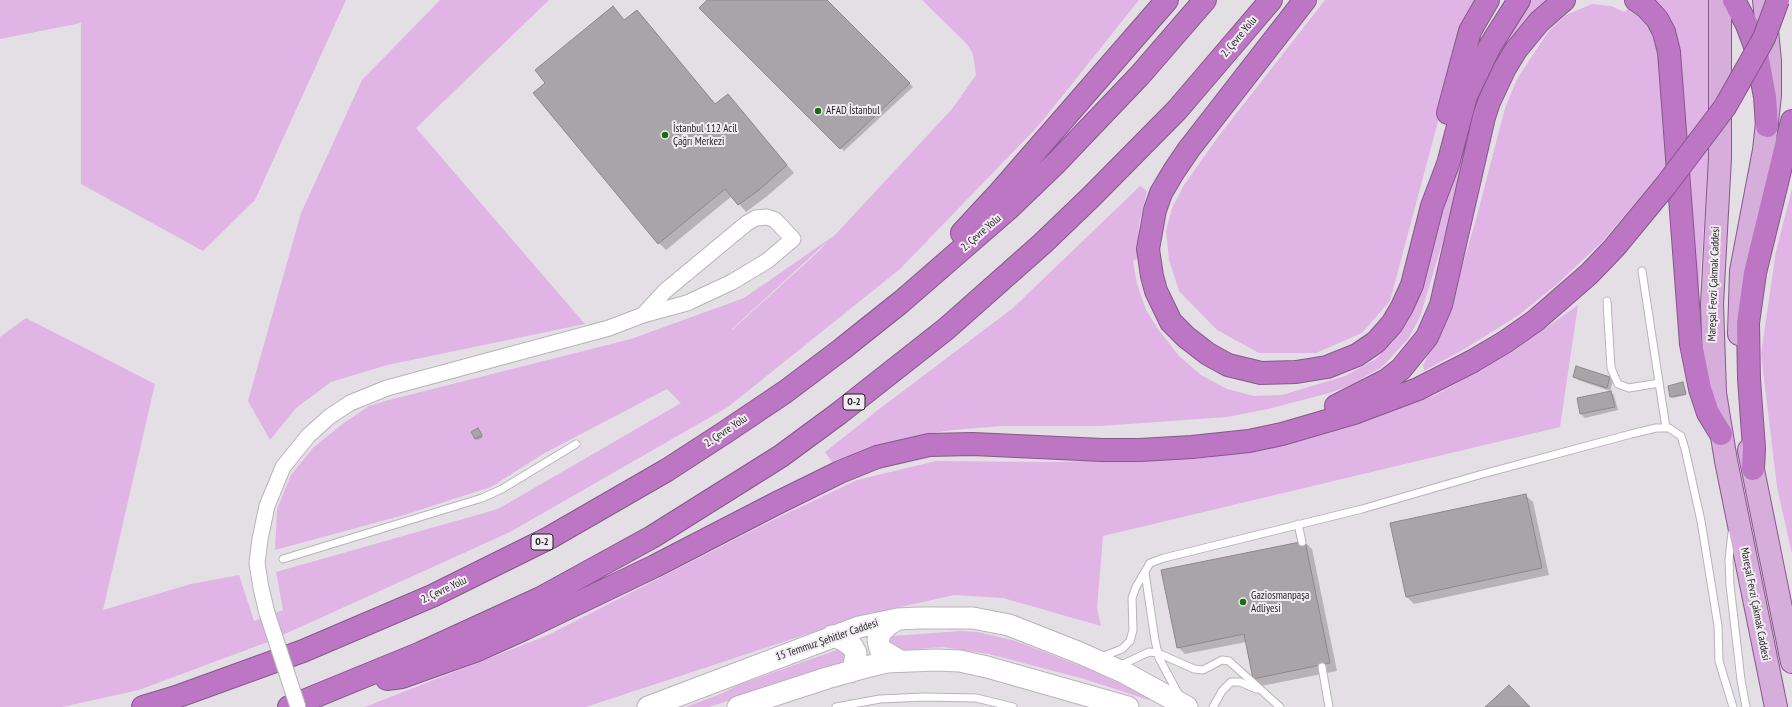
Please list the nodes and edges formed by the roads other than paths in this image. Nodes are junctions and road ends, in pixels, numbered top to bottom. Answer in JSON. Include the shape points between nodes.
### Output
{"nodes":[{"id":1,"x":1155,"y":0,"type":"edge"},
{"id":2,"x":1167,"y":0,"type":"edge"},
{"id":3,"x":1206,"y":0,"type":"edge"},
{"id":4,"x":1271,"y":0,"type":"edge"},
{"id":5,"x":1306,"y":0,"type":"edge"},
{"id":6,"x":1488,"y":0,"type":"edge"},
{"id":7,"x":1519,"y":0,"type":"edge"},
{"id":8,"x":1564,"y":0,"type":"edge"},
{"id":9,"x":1636,"y":0,"type":"edge"},
{"id":10,"x":1720,"y":0,"type":"edge"},
{"id":11,"x":1734,"y":0,"type":"edge"},
{"id":12,"x":1764,"y":0,"type":"edge"},
{"id":13,"x":1778,"y":0,"type":"edge"},
{"id":14,"x":1787,"y":0,"type":"edge"},
{"id":15,"x":1132,"y":40,"type":"junction"},
{"id":16,"x":1725,"y":107,"type":"junction"},
{"id":17,"x":1792,"y":121,"type":"edge"},
{"id":18,"x":1767,"y":126,"type":"junction"},
{"id":19,"x":1432,"y":206,"type":"junction"},
{"id":20,"x":1642,"y":271,"type":"dead end"},
{"id":21,"x":1607,"y":301,"type":"dead end"},
{"id":22,"x":901,"y":302,"type":"junction"},
{"id":23,"x":643,"y":315,"type":"junction"},
{"id":24,"x":1659,"y":382,"type":"junction"},
{"id":25,"x":1666,"y":428,"type":"junction"},
{"id":26,"x":1721,"y":434,"type":"junction"},
{"id":27,"x":576,"y":444,"type":"dead end"},
{"id":28,"x":1207,"y":446,"type":"junction"},
{"id":29,"x":1753,"y":469,"type":"junction"},
{"id":30,"x":1737,"y":512,"type":"junction"},
{"id":31,"x":1298,"y":524,"type":"junction"},
{"id":32,"x":1302,"y":542,"type":"dead end"},
{"id":33,"x":283,"y":560,"type":"dead end"},
{"id":34,"x":1145,"y":573,"type":"junction"},
{"id":35,"x":898,"y":619,"type":"junction"},
{"id":36,"x":832,"y":636,"type":"junction"},
{"id":37,"x":1080,"y":653,"type":"junction"},
{"id":38,"x":1158,"y":653,"type":"junction"},
{"id":39,"x":900,"y":661,"type":"junction"},
{"id":40,"x":1792,"y":662,"type":"edge"},
{"id":41,"x":1111,"y":667,"type":"junction"},
{"id":42,"x":1322,"y":667,"type":"dead end"},
{"id":43,"x":850,"y":672,"type":"junction"},
{"id":44,"x":348,"y":684,"type":"junction"},
{"id":45,"x":1262,"y":691,"type":"junction"},
{"id":46,"x":1186,"y":706,"type":"edge"},
{"id":47,"x":143,"y":707,"type":"edge"},
{"id":48,"x":289,"y":707,"type":"edge"},
{"id":49,"x":298,"y":707,"type":"edge"},
{"id":50,"x":648,"y":707,"type":"edge"},
{"id":51,"x":738,"y":707,"type":"edge"},
{"id":52,"x":836,"y":707,"type":"edge"},
{"id":53,"x":1013,"y":707,"type":"edge"},
{"id":54,"x":1128,"y":707,"type":"edge"},
{"id":55,"x":1213,"y":707,"type":"edge"},
{"id":56,"x":1280,"y":707,"type":"edge"},
{"id":57,"x":1329,"y":707,"type":"edge"},
{"id":58,"x":1733,"y":707,"type":"edge"},
{"id":59,"x":1746,"y":707,"type":"edge"},
{"id":60,"x":1776,"y":707,"type":"edge"}],
"edges":[{"from":1,"to":15,"type":"highway"},
{"from":2,"to":15,"type":"highway"},
{"from":3,"to":22,"type":"highway","name":"2. Çevre Yolu","number":"O-2","via":[[1140,75],[1057,162],[1007,210]]},
{"from":4,"to":44,"type":"highway","name":"2. Çevre Yolu","number":"O-2","via":[[1177,110],[1091,197],[993,289],[838,414],[781,456],[652,537],[499,618]]},
{"from":5,"to":19,"type":"highway","via":[[1189,149],[1161,193],[1151,227],[1148,249],[1156,291],[1171,322],[1186,338],[1208,354],[1228,365],[1261,373],[1296,372],[1327,367],[1357,355],[1376,342],[1392,324],[1402,307],[1420,259]]},
{"from":6,"to":19,"type":"highway","via":[[1470,31],[1458,68],[1438,157]]},
{"from":7,"to":19,"type":"highway","via":[[1490,46],[1466,96],[1448,164]]},
{"from":8,"to":28,"type":"highway","via":[[1539,22],[1516,50],[1490,102],[1484,117],[1438,316],[1427,338],[1413,357],[1387,380],[1339,405]]},
{"from":9,"to":26,"type":"highway","via":[[1657,19],[1664,32],[1669,52],[1691,344],[1700,389],[1708,413]]},
{"from":10,"to":26,"type":"main road","name":"Mareşal Fevzi Çakmak Caddesi","via":[[1720,158],[1712,320],[1715,393]]},
{"from":11,"to":18,"type":"highway","via":[[1756,49]]},
{"from":12,"to":18,"type":"main road","via":[[1770,61]]},
{"from":13,"to":16,"type":"highway","bridge":true,"via":[[1764,38]]},
{"from":14,"to":16,"type":"highway","bridge":true,"via":[[1766,53],[1746,85]]},
{"from":15,"to":22,"type":"highway"},
{"from":16,"to":28,"type":"highway","bridge":true,"via":[[1648,207],[1589,274],[1535,321],[1471,362],[1418,389],[1354,414],[1282,434]]},
{"from":17,"to":29,"type":"highway","via":[[1756,273],[1748,323]]},
{"from":18,"to":29,"type":"main road","via":[[1759,182],[1741,271],[1739,321],[1744,411]]},
{"from":20,"to":24,"type":"lane"},
{"from":21,"to":24,"type":"lane","via":[[1611,368],[1618,384],[1629,388]]},
{"from":22,"to":47,"type":"highway","name":"2. Çevre Yolu","number":"O-2","via":[[785,392],[724,433],[667,470],[549,538],[432,596],[358,628],[238,675]]},
{"from":23,"to":23,"type":"street","via":[[665,291],[756,218],[768,217],[775,220],[793,239],[768,261],[732,282],[687,303]]},
{"from":23,"to":49,"type":"street","bridge":true,"via":[[609,328],[387,388],[350,403],[308,436],[283,467],[267,506],[257,563],[268,613]]},
{"from":24,"to":25,"type":"lane"},
{"from":25,"to":31,"type":"lane","via":[[1631,434],[1362,509]]},
{"from":25,"to":58,"type":"lane","via":[[1681,436],[1685,449],[1701,521],[1718,626],[1720,661]]},
{"from":26,"to":30,"type":"main road","name":"Mareşal Fevzi Çakmak Caddesi"},
{"from":27,"to":33,"type":"lane","via":[[502,489],[482,498]]},
{"from":28,"to":44,"type":"highway","via":[[1102,450],[972,444],[929,446],[877,457],[840,472],[655,566],[475,651],[402,677]]},
{"from":29,"to":40,"type":"main road"},
{"from":30,"to":59,"type":"lane","via":[[1729,560]]},
{"from":30,"to":60,"type":"main road","name":"Mareşal Fevzi Çakmak Caddesi"},
{"from":31,"to":32,"type":"lane"},
{"from":31,"to":34,"type":"lane","via":[[1164,558],[1150,564]]},
{"from":34,"to":37,"type":"lane","via":[[1132,598],[1133,630],[1130,641],[1122,649],[1104,656]]},
{"from":34,"to":38,"type":"lane"},
{"from":35,"to":36,"type":"main road","name":"15 Temmuz Şehitler Caddesi"},
{"from":35,"to":37,"type":"main road","name":"15 Temmuz Şehitler Caddesi","via":[[973,618],[993,621],[1035,634]]},
{"from":35,"to":39,"type":"main road","via":[[881,632],[878,640],[880,649]]},
{"from":36,"to":43,"type":"main road","via":[[852,646],[856,653],[854,666]]},
{"from":36,"to":50,"type":"main road","name":"15 Temmuz Şehitler Caddesi"},
{"from":37,"to":41,"type":"main road","name":"15 Temmuz Şehitler Caddesi"},
{"from":38,"to":41,"type":"lane","via":[[1149,652],[1124,665]]},
{"from":38,"to":45,"type":"lane","via":[[1194,669],[1204,670],[1222,660],[1229,661]]},
{"from":38,"to":46,"type":"lane"},
{"from":39,"to":43,"type":"main road"},
{"from":39,"to":54,"type":"main road","via":[[948,661],[987,667]]},
{"from":41,"to":46,"type":"main road","name":"15 Temmuz Şehitler Caddesi"},
{"from":42,"to":57,"type":"lane"},
{"from":43,"to":51,"type":"main road"},
{"from":44,"to":48,"type":"highway","name":"2. Çevre Yolu","number":"O-2"},
{"from":45,"to":55,"type":"lane","via":[[1240,682],[1231,682],[1222,691]]},
{"from":45,"to":56,"type":"lane"},
{"from":52,"to":53,"type":"lane","via":[[880,699],[924,697],[976,698]]}]}
